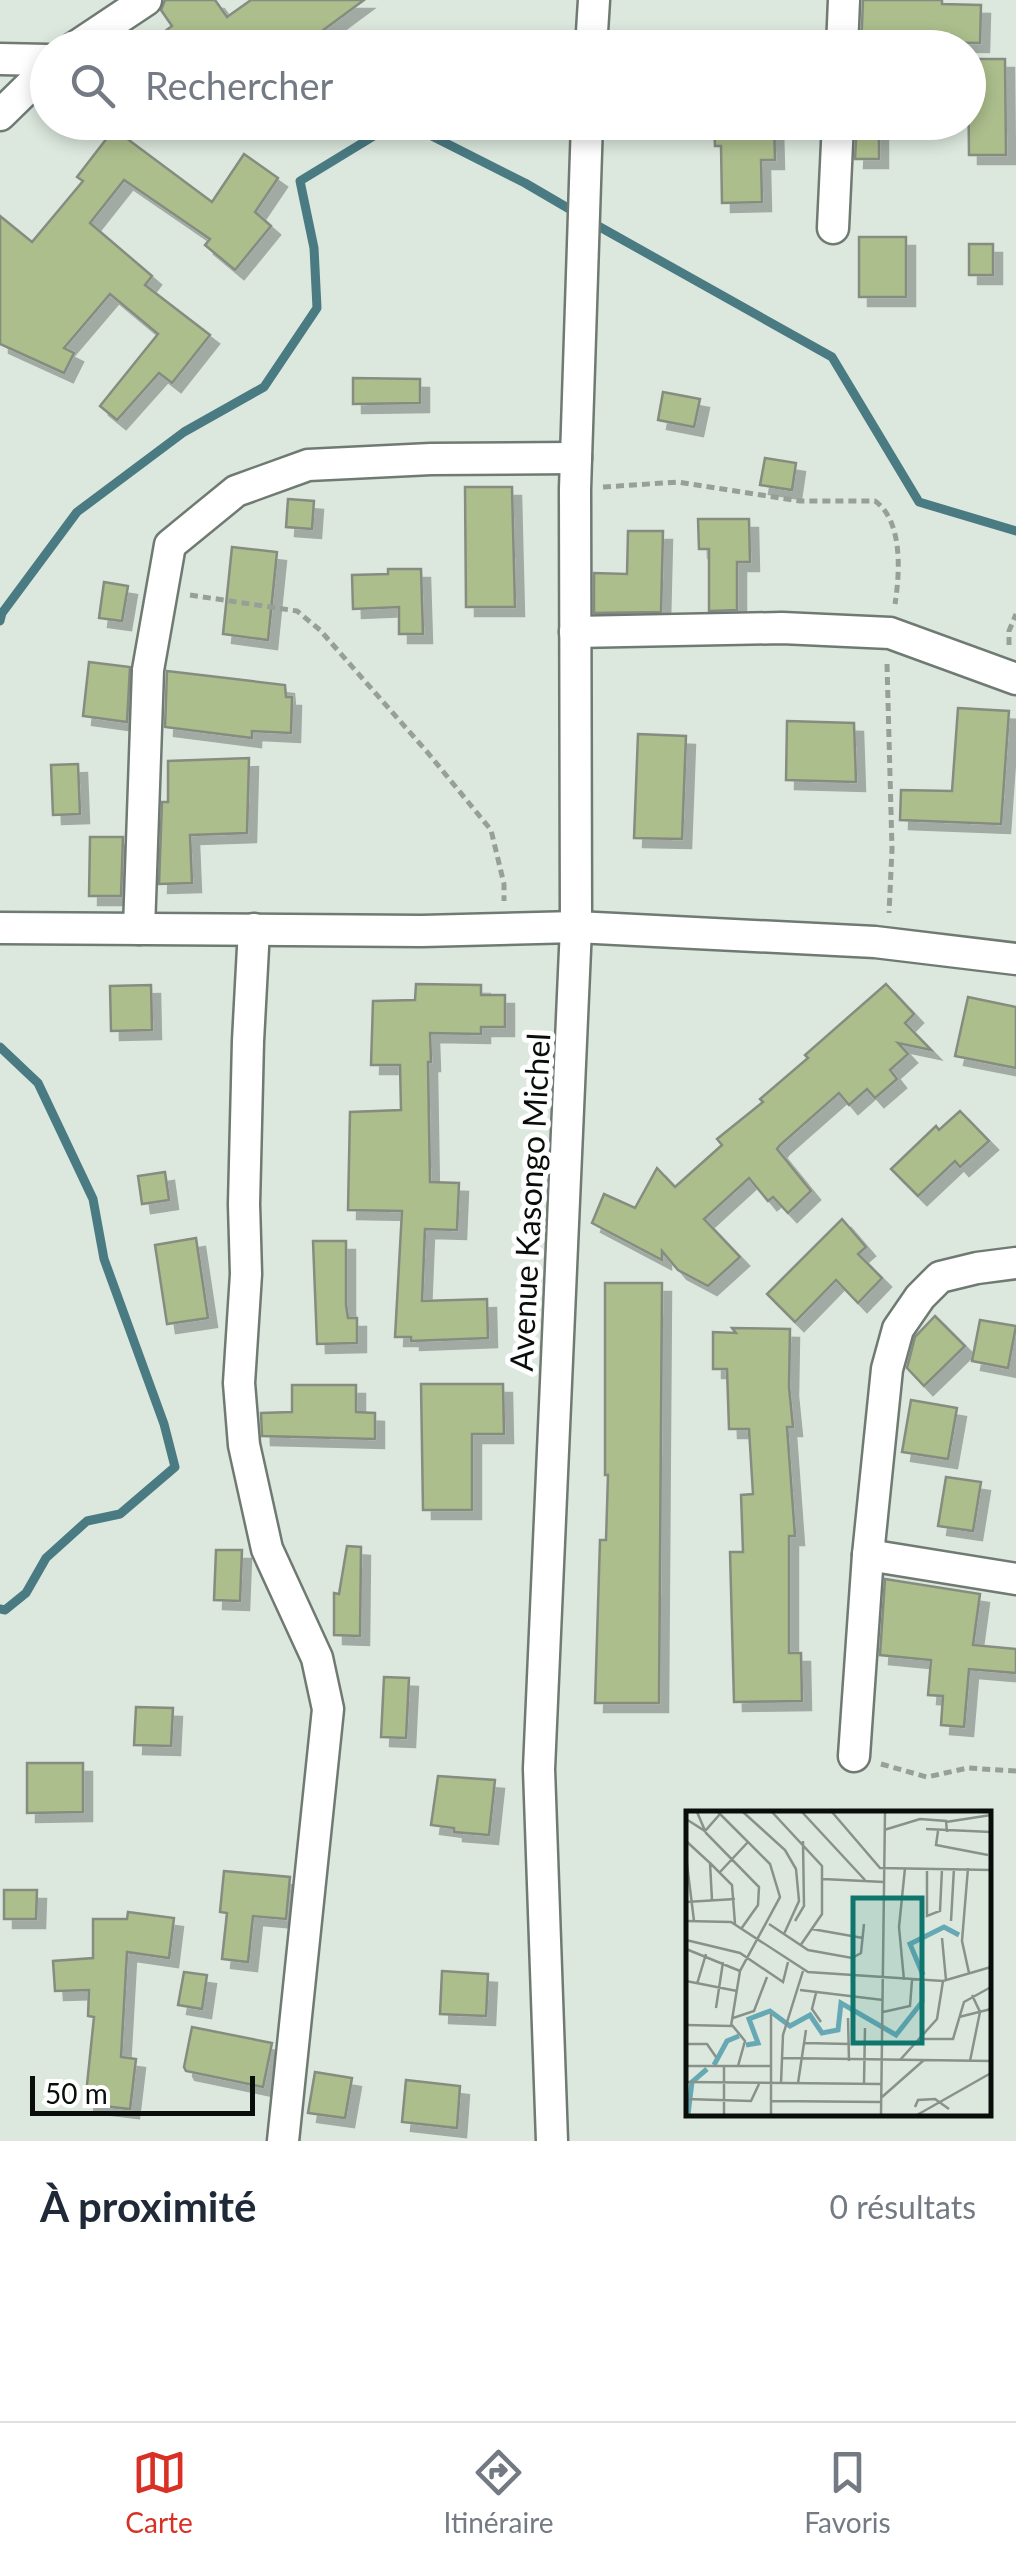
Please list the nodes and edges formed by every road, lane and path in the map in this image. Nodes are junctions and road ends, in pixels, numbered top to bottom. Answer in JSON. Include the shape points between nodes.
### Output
{"nodes":[{"id":1,"x":146,"y":0,"type":"edge"},
{"id":2,"x":594,"y":0,"type":"edge"},
{"id":3,"x":844,"y":0,"type":"edge"},
{"id":4,"x":101,"y":30,"type":"edge"},
{"id":5,"x":593,"y":30,"type":"edge"},
{"id":6,"x":843,"y":30,"type":"edge"},
{"id":7,"x":0,"y":59,"type":"edge"},
{"id":8,"x":30,"y":60,"type":"edge"},
{"id":9,"x":30,"y":86,"type":"edge"},
{"id":10,"x":0,"y":115,"type":"edge"},
{"id":11,"x":586,"y":140,"type":"edge"},
{"id":12,"x":837,"y":140,"type":"edge"},
{"id":13,"x":833,"y":228,"type":"dead end"},
{"id":14,"x":576,"y":458,"type":"junction"},
{"id":15,"x":575,"y":489,"type":"junction"},
{"id":16,"x":162,"y":591,"type":"junction"},
{"id":17,"x":575,"y":632,"type":"junction"},
{"id":18,"x":890,"y":633,"type":"junction"},
{"id":19,"x":1016,"y":680,"type":"edge"},
{"id":20,"x":889,"y":924,"type":"dead end"},
{"id":21,"x":576,"y":927,"type":"junction"},
{"id":22,"x":2,"y":928,"type":"edge"},
{"id":23,"x":139,"y":929,"type":"junction"},
{"id":24,"x":502,"y":929,"type":"junction"},
{"id":25,"x":254,"y":930,"type":"junction"},
{"id":26,"x":1016,"y":960,"type":"edge"},
{"id":27,"x":1016,"y":1264,"type":"edge"},
{"id":28,"x":868,"y":1555,"type":"junction"},
{"id":29,"x":1016,"y":1579,"type":"edge"},
{"id":30,"x":854,"y":1756,"type":"joint"},
{"id":31,"x":1016,"y":1771,"type":"edge"},
{"id":32,"x":284,"y":2141,"type":"edge"},
{"id":33,"x":552,"y":2141,"type":"edge"}],
"edges":[{"from":1,"to":4,"type":"street"},
{"from":2,"to":5,"type":"street"},
{"from":3,"to":6,"type":"street"},
{"from":7,"to":8,"type":"street"},
{"from":9,"to":10,"type":"street"},
{"from":11,"to":14,"type":"street","name":"Avenue Kasongo Michel"},
{"from":12,"to":13,"type":"street"},
{"from":14,"to":15,"type":"street","name":"Avenue Kasongo Michel"},
{"from":14,"to":16,"type":"street","via":[[308,465],[236,491],[170,546]]},
{"from":15,"to":17,"type":"street","name":"Avenue Kasongo Michel"},
{"from":15,"to":18,"type":"path","via":[[678,482],[800,501],[875,501],[891,518],[897,551]]},
{"from":16,"to":23,"type":"street","via":[[148,670]]},
{"from":16,"to":24,"type":"path","via":[[297,612],[320,630],[491,830],[504,884]]},
{"from":17,"to":18,"type":"street"},
{"from":17,"to":21,"type":"street","name":"Avenue Kasongo Michel"},
{"from":18,"to":19,"type":"street"},
{"from":18,"to":20,"type":"path"},
{"from":21,"to":24,"type":"street"},
{"from":21,"to":26,"type":"street","via":[[856,940]]},
{"from":21,"to":33,"type":"street","name":"Avenue Kasongo Michel","via":[[539,1769]]},
{"from":22,"to":23,"type":"street"},
{"from":23,"to":25,"type":"street"},
{"from":24,"to":25,"type":"street"},
{"from":25,"to":32,"type":"street","via":[[238,1382],[242,1429],[268,1549],[317,1658],[328,1709]]},
{"from":27,"to":28,"type":"street","via":[[940,1277],[898,1330],[887,1369]]},
{"from":28,"to":29,"type":"street"},
{"from":28,"to":30,"type":"street"},
{"from":30,"to":31,"type":"path","via":[[928,1777],[968,1768]]}]}
